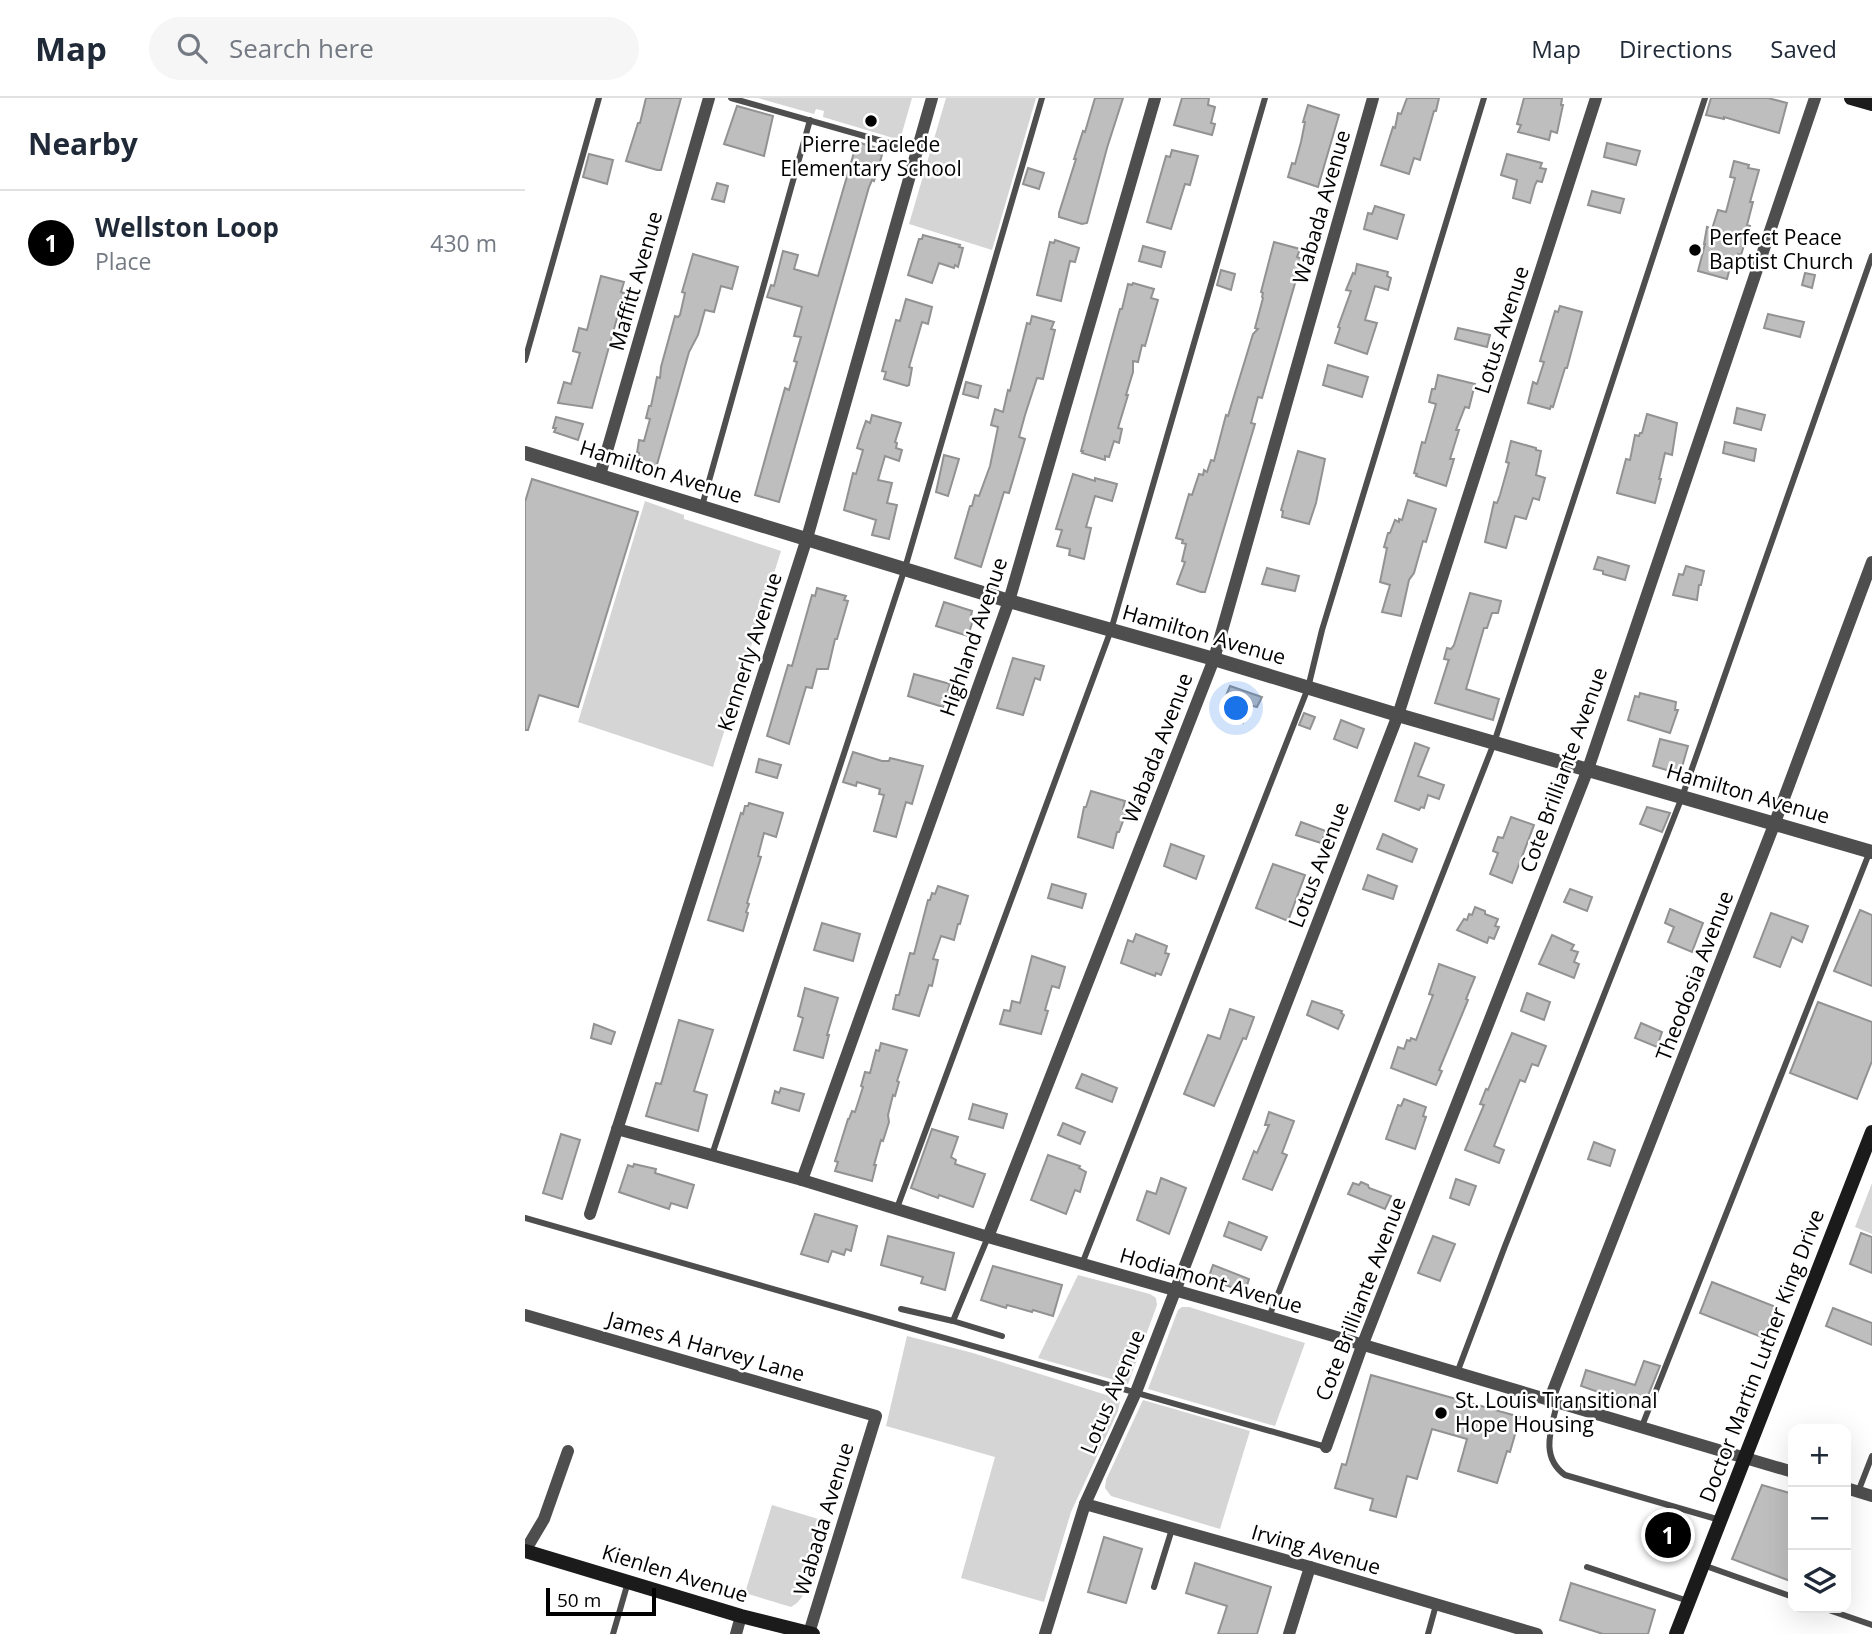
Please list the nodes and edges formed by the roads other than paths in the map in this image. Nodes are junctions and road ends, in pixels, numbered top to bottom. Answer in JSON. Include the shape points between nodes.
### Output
{"nodes":[{"id":1,"x":599,"y":98,"type":"edge"},
{"id":2,"x":709,"y":98,"type":"edge"},
{"id":3,"x":730,"y":98,"type":"edge"},
{"id":4,"x":932,"y":98,"type":"edge"},
{"id":5,"x":1042,"y":98,"type":"edge"},
{"id":6,"x":1155,"y":98,"type":"edge"},
{"id":7,"x":1265,"y":98,"type":"edge"},
{"id":8,"x":1373,"y":98,"type":"edge"},
{"id":9,"x":1484,"y":98,"type":"edge"},
{"id":10,"x":1596,"y":98,"type":"edge"},
{"id":11,"x":1705,"y":98,"type":"edge"},
{"id":12,"x":1815,"y":98,"type":"edge"},
{"id":13,"x":810,"y":120,"type":"junction"},
{"id":14,"x":917,"y":151,"type":"junction"},
{"id":15,"x":1872,"y":256,"type":"edge"},
{"id":16,"x":525,"y":360,"type":"edge"},
{"id":17,"x":525,"y":453,"type":"edge"},
{"id":18,"x":600,"y":475,"type":"junction"},
{"id":19,"x":702,"y":506,"type":"junction"},
{"id":20,"x":807,"y":538,"type":"junction"},
{"id":21,"x":1872,"y":562,"type":"edge"},
{"id":22,"x":905,"y":568,"type":"junction"},
{"id":23,"x":1010,"y":601,"type":"junction"},
{"id":24,"x":1111,"y":629,"type":"junction"},
{"id":25,"x":1214,"y":659,"type":"junction"},
{"id":26,"x":1308,"y":688,"type":"junction"},
{"id":27,"x":1398,"y":715,"type":"junction"},
{"id":28,"x":1494,"y":743,"type":"junction"},
{"id":29,"x":1588,"y":769,"type":"junction"},
{"id":30,"x":1682,"y":797,"type":"junction"},
{"id":31,"x":1775,"y":825,"type":"junction"},
{"id":32,"x":1871,"y":850,"type":"edge"},
{"id":33,"x":617,"y":1129,"type":"junction"},
{"id":34,"x":1872,"y":1132,"type":"edge"},
{"id":35,"x":712,"y":1155,"type":"junction"},
{"id":36,"x":801,"y":1180,"type":"junction"},
{"id":37,"x":897,"y":1209,"type":"junction"},
{"id":38,"x":590,"y":1214,"type":"dead end"},
{"id":39,"x":525,"y":1218,"type":"edge"},
{"id":40,"x":988,"y":1237,"type":"junction"},
{"id":41,"x":1082,"y":1264,"type":"junction"},
{"id":42,"x":1175,"y":1291,"type":"junction"},
{"id":43,"x":901,"y":1309,"type":"dead end"},
{"id":44,"x":525,"y":1315,"type":"edge"},
{"id":45,"x":1269,"y":1317,"type":"junction"},
{"id":46,"x":953,"y":1321,"type":"junction"},
{"id":47,"x":1002,"y":1336,"type":"dead end"},
{"id":48,"x":1362,"y":1346,"type":"junction"},
{"id":49,"x":1456,"y":1374,"type":"junction"},
{"id":50,"x":1136,"y":1392,"type":"junction"},
{"id":51,"x":1553,"y":1403,"type":"junction"},
{"id":52,"x":876,"y":1416,"type":"joint"},
{"id":53,"x":1641,"y":1428,"type":"junction"},
{"id":54,"x":1326,"y":1447,"type":"joint"},
{"id":55,"x":568,"y":1451,"type":"dead end"},
{"id":56,"x":1872,"y":1455,"type":"edge"},
{"id":57,"x":1744,"y":1458,"type":"junction"},
{"id":58,"x":1788,"y":1471,"type":"edge"},
{"id":59,"x":1852,"y":1490,"type":"edge"},
{"id":60,"x":1872,"y":1496,"type":"edge"},
{"id":61,"x":1085,"y":1504,"type":"junction"},
{"id":62,"x":1720,"y":1520,"type":"junction"},
{"id":63,"x":1172,"y":1528,"type":"junction"},
{"id":64,"x":525,"y":1551,"type":"edge"},
{"id":65,"x":1703,"y":1565,"type":"junction"},
{"id":66,"x":1310,"y":1567,"type":"junction"},
{"id":67,"x":1587,"y":1567,"type":"dead end"},
{"id":68,"x":628,"y":1582,"type":"junction"},
{"id":69,"x":1154,"y":1587,"type":"dead end"},
{"id":70,"x":1788,"y":1595,"type":"edge"},
{"id":71,"x":1688,"y":1601,"type":"junction"},
{"id":72,"x":1436,"y":1605,"type":"junction"},
{"id":73,"x":1837,"y":1613,"type":"edge"},
{"id":74,"x":741,"y":1616,"type":"junction"},
{"id":75,"x":1872,"y":1625,"type":"edge"},
{"id":76,"x":811,"y":1633,"type":"edge"},
{"id":77,"x":613,"y":1634,"type":"edge"},
{"id":78,"x":736,"y":1634,"type":"edge"},
{"id":79,"x":1045,"y":1634,"type":"edge"},
{"id":80,"x":1289,"y":1634,"type":"edge"},
{"id":81,"x":1427,"y":1634,"type":"edge"},
{"id":82,"x":1537,"y":1634,"type":"edge"},
{"id":83,"x":1676,"y":1634,"type":"edge"}],
"edges":[{"from":1,"to":16,"type":"lane"},
{"from":2,"to":18,"type":"street","name":"Maffitt Avenue"},
{"from":3,"to":13,"type":"lane"},
{"from":4,"to":14,"type":"street","name":"Kennerly Avenue"},
{"from":5,"to":22,"type":"lane"},
{"from":6,"to":23,"type":"street","name":"Highland Avenue"},
{"from":7,"to":24,"type":"lane"},
{"from":8,"to":25,"type":"street","name":"Wabada Avenue"},
{"from":9,"to":26,"type":"lane"},
{"from":10,"to":27,"type":"street","name":"Lotus Avenue"},
{"from":11,"to":28,"type":"lane"},
{"from":12,"to":29,"type":"street","name":"Cote Brilliante Avenue"},
{"from":13,"to":14,"type":"lane"},
{"from":13,"to":19,"type":"lane"},
{"from":14,"to":20,"type":"street","name":"Kennerly Avenue"},
{"from":15,"to":30,"type":"lane"},
{"from":17,"to":18,"type":"street","name":"Hamilton Avenue"},
{"from":18,"to":19,"type":"street","name":"Hamilton Avenue"},
{"from":19,"to":20,"type":"street","name":"Hamilton Avenue"},
{"from":20,"to":22,"type":"street","name":"Hamilton Avenue"},
{"from":20,"to":33,"type":"street","name":"Kennerly Avenue"},
{"from":21,"to":31,"type":"street","name":"Theodosia Avenue"},
{"from":22,"to":23,"type":"street","name":"Hamilton Avenue"},
{"from":22,"to":35,"type":"lane"},
{"from":23,"to":24,"type":"street","name":"Hamilton Avenue"},
{"from":23,"to":36,"type":"street","name":"Highland Avenue"},
{"from":24,"to":25,"type":"street","name":"Hamilton Avenue"},
{"from":24,"to":37,"type":"lane"},
{"from":25,"to":26,"type":"street","name":"Hamilton Avenue"},
{"from":25,"to":40,"type":"street","name":"Wabada Avenue"},
{"from":26,"to":27,"type":"street","name":"Hamilton Avenue"},
{"from":26,"to":41,"type":"lane"},
{"from":27,"to":28,"type":"street","name":"Hamilton Avenue"},
{"from":27,"to":42,"type":"street","name":"Lotus Avenue"},
{"from":28,"to":29,"type":"street","name":"Hamilton Avenue"},
{"from":28,"to":45,"type":"lane"},
{"from":29,"to":30,"type":"street","name":"Hamilton Avenue"},
{"from":29,"to":48,"type":"street","name":"Cote Brilliante Avenue"},
{"from":30,"to":31,"type":"street","name":"Hamilton Avenue"},
{"from":30,"to":49,"type":"lane"},
{"from":31,"to":32,"type":"street","name":"Hamilton Avenue"},
{"from":31,"to":51,"type":"street","name":"Theodosia Avenue"},
{"from":32,"to":53,"type":"lane"},
{"from":33,"to":35,"type":"street","name":"Hodiamont Avenue"},
{"from":33,"to":38,"type":"street","name":"Kennerly Avenue"},
{"from":34,"to":57,"type":"main road","name":"Doctor Martin Luther King Drive"},
{"from":35,"to":36,"type":"street","name":"Hodiamont Avenue"},
{"from":36,"to":37,"type":"street","name":"Hodiamont Avenue"},
{"from":37,"to":40,"type":"street","name":"Hodiamont Avenue"},
{"from":39,"to":50,"type":"lane"},
{"from":40,"to":41,"type":"street","name":"Hodiamont Avenue"},
{"from":40,"to":46,"type":"lane"},
{"from":41,"to":42,"type":"street","name":"Hodiamont Avenue"},
{"from":42,"to":45,"type":"street","name":"Hodiamont Avenue"},
{"from":42,"to":50,"type":"street","name":"Lotus Avenue"},
{"from":43,"to":46,"type":"lane"},
{"from":44,"to":52,"type":"street","name":"James A Harvey Lane"},
{"from":45,"to":48,"type":"street","name":"Hodiamont Avenue"},
{"from":46,"to":47,"type":"lane"},
{"from":48,"to":49,"type":"street","name":"Hodiamont Avenue"},
{"from":48,"to":54,"type":"street","name":"Cote Brilliante Avenue"},
{"from":49,"to":51,"type":"street","name":"Hodiamont Avenue"},
{"from":50,"to":54,"type":"lane"},
{"from":50,"to":61,"type":"street","name":"Lotus Avenue"},
{"from":51,"to":53,"type":"street","name":"Hodiamont Avenue"},
{"from":51,"to":62,"type":"lane","via":[[1550,1454],[1559,1471]]},
{"from":52,"to":76,"type":"street","name":"Wabada Avenue"},
{"from":53,"to":57,"type":"street","name":"Hodiamont Avenue"},
{"from":55,"to":64,"type":"street","via":[[544,1519]]},
{"from":56,"to":59,"type":"lane"},
{"from":57,"to":58,"type":"street","name":"Hodiamont Avenue"},
{"from":57,"to":62,"type":"main road","name":"Doctor Martin Luther King Drive"},
{"from":59,"to":60,"type":"street"},
{"from":61,"to":63,"type":"street","name":"Irving Avenue"},
{"from":61,"to":79,"type":"street","name":"Lotus Avenue"},
{"from":62,"to":65,"type":"main road","name":"Doctor Martin Luther King Drive"},
{"from":63,"to":66,"type":"street","name":"Irving Avenue"},
{"from":63,"to":69,"type":"lane"},
{"from":64,"to":68,"type":"main road","name":"Kienlen Avenue"},
{"from":65,"to":70,"type":"lane"},
{"from":65,"to":71,"type":"main road","name":"Doctor Martin Luther King Drive"},
{"from":66,"to":72,"type":"street","name":"Irving Avenue"},
{"from":66,"to":80,"type":"street"},
{"from":67,"to":71,"type":"lane"},
{"from":68,"to":74,"type":"main road","name":"Kienlen Avenue"},
{"from":68,"to":77,"type":"lane"},
{"from":71,"to":83,"type":"main road","name":"Doctor Martin Luther King Drive"},
{"from":72,"to":81,"type":"lane"},
{"from":72,"to":82,"type":"street","name":"Irving Avenue"},
{"from":73,"to":75,"type":"lane"},
{"from":74,"to":76,"type":"main road","name":"Kienlen Avenue"},
{"from":74,"to":78,"type":"street"}]}
